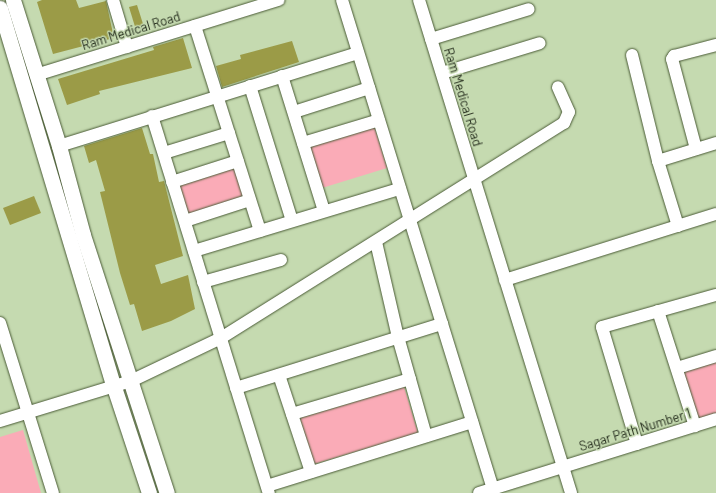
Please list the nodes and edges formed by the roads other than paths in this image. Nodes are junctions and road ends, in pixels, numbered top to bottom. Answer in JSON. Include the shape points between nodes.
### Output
{"nodes":[{"id":1,"x":13,"y":0,"type":"edge"},
{"id":2,"x":279,"y":0,"type":"edge"},
{"id":3,"x":342,"y":0,"type":"edge"},
{"id":4,"x":419,"y":0,"type":"edge"},
{"id":5,"x":116,"y":1,"type":"edge"},
{"id":6,"x":241,"y":6,"type":"edge"},
{"id":7,"x":0,"y":8,"type":"edge"},
{"id":8,"x":529,"y":9,"type":"dead end"},
{"id":9,"x":195,"y":26,"type":"junction"},
{"id":10,"x":431,"y":39,"type":"junction"},
{"id":11,"x":540,"y":43,"type":"dead end"},
{"id":12,"x":5,"y":44,"type":"edge"},
{"id":13,"x":716,"y":45,"type":"edge"},
{"id":14,"x":128,"y":47,"type":"junction"},
{"id":15,"x":358,"y":53,"type":"junction"},
{"id":16,"x":632,"y":55,"type":"dead end"},
{"id":17,"x":442,"y":73,"type":"junction"},
{"id":18,"x":36,"y":75,"type":"junction"},
{"id":19,"x":282,"y":76,"type":"junction"},
{"id":20,"x":250,"y":86,"type":"junction"},
{"id":21,"x":558,"y":87,"type":"dead end"},
{"id":22,"x":369,"y":88,"type":"junction"},
{"id":23,"x":217,"y":96,"type":"junction"},
{"id":24,"x":294,"y":112,"type":"junction"},
{"id":25,"x":152,"y":116,"type":"junction"},
{"id":26,"x":378,"y":120,"type":"junction"},
{"id":27,"x":229,"y":133,"type":"junction"},
{"id":28,"x":303,"y":143,"type":"junction"},
{"id":29,"x":716,"y":143,"type":"edge"},
{"id":30,"x":59,"y":146,"type":"junction"},
{"id":31,"x":696,"y":149,"type":"junction"},
{"id":32,"x":164,"y":153,"type":"junction"},
{"id":33,"x":658,"y":161,"type":"junction"},
{"id":34,"x":238,"y":162,"type":"junction"},
{"id":35,"x":474,"y":180,"type":"junction"},
{"id":36,"x":172,"y":182,"type":"junction"},
{"id":37,"x":400,"y":189,"type":"junction"},
{"id":38,"x":250,"y":200,"type":"junction"},
{"id":39,"x":324,"y":211,"type":"junction"},
{"id":40,"x":716,"y":214,"type":"edge"},
{"id":41,"x":410,"y":220,"type":"junction"},
{"id":42,"x":185,"y":221,"type":"junction"},
{"id":43,"x":292,"y":221,"type":"junction"},
{"id":44,"x":678,"y":226,"type":"junction"},
{"id":45,"x":260,"y":231,"type":"junction"},
{"id":46,"x":376,"y":242,"type":"junction"},
{"id":47,"x":194,"y":250,"type":"junction"},
{"id":48,"x":281,"y":260,"type":"dead end"},
{"id":49,"x":505,"y":280,"type":"junction"},
{"id":50,"x":204,"y":282,"type":"junction"},
{"id":51,"x":716,"y":295,"type":"edge"},
{"id":52,"x":658,"y":311,"type":"junction"},
{"id":53,"x":0,"y":322,"type":"edge"},
{"id":54,"x":442,"y":324,"type":"junction"},
{"id":55,"x":398,"y":337,"type":"junction"},
{"id":56,"x":221,"y":338,"type":"junction"},
{"id":57,"x":716,"y":356,"type":"edge"},
{"id":58,"x":677,"y":368,"type":"junction"},
{"id":59,"x":279,"y":375,"type":"junction"},
{"id":60,"x":410,"y":379,"type":"junction"},
{"id":61,"x":131,"y":381,"type":"junction"},
{"id":62,"x":113,"y":384,"type":"junction"},
{"id":63,"x":236,"y":388,"type":"junction"},
{"id":64,"x":28,"y":412,"type":"junction"},
{"id":65,"x":292,"y":414,"type":"junction"},
{"id":66,"x":716,"y":419,"type":"edge"},
{"id":67,"x":0,"y":421,"type":"edge"},
{"id":68,"x":472,"y":422,"type":"junction"},
{"id":69,"x":695,"y":426,"type":"junction"},
{"id":70,"x":426,"y":436,"type":"junction"},
{"id":71,"x":637,"y":444,"type":"junction"},
{"id":72,"x":563,"y":467,"type":"junction"},
{"id":73,"x":311,"y":472,"type":"junction"},
{"id":74,"x":492,"y":489,"type":"junction"},
{"id":75,"x":268,"y":490,"type":"edge"},
{"id":76,"x":52,"y":493,"type":"edge"},
{"id":77,"x":149,"y":493,"type":"edge"},
{"id":78,"x":167,"y":493,"type":"edge"},
{"id":79,"x":479,"y":493,"type":"edge"},
{"id":80,"x":571,"y":493,"type":"edge"}],
"edges":[{"from":1,"to":18,"type":"street"},
{"from":2,"to":6,"type":"street","name":"Ram Medical Road"},
{"from":3,"to":15,"type":"street"},
{"from":4,"to":10,"type":"street","name":"Ram Medical Road"},
{"from":5,"to":14,"type":"street"},
{"from":6,"to":9,"type":"street","name":"Ram Medical Road"},
{"from":7,"to":12,"type":"street"},
{"from":8,"to":10,"type":"street"},
{"from":9,"to":14,"type":"street","name":"Ram Medical Road"},
{"from":9,"to":23,"type":"street"},
{"from":10,"to":17,"type":"street","name":"Ram Medical Road"},
{"from":11,"to":17,"type":"street"},
{"from":12,"to":62,"type":"street"},
{"from":13,"to":31,"type":"street","via":[[674,56],[672,59]]},
{"from":14,"to":18,"type":"street","name":"Ram Medical Road"},
{"from":15,"to":19,"type":"street"},
{"from":15,"to":22,"type":"street"},
{"from":16,"to":33,"type":"street"},
{"from":17,"to":35,"type":"street","name":"Ram Medical Road"},
{"from":18,"to":30,"type":"street"},
{"from":19,"to":20,"type":"street"},
{"from":19,"to":24,"type":"street"},
{"from":20,"to":23,"type":"street"},
{"from":20,"to":43,"type":"street"},
{"from":21,"to":35,"type":"street","via":[[569,112],[564,123]]},
{"from":22,"to":24,"type":"street"},
{"from":22,"to":26,"type":"street"},
{"from":23,"to":25,"type":"street"},
{"from":23,"to":27,"type":"street"},
{"from":24,"to":28,"type":"street"},
{"from":25,"to":30,"type":"street"},
{"from":25,"to":32,"type":"street"},
{"from":26,"to":28,"type":"street"},
{"from":26,"to":37,"type":"street"},
{"from":27,"to":32,"type":"street"},
{"from":27,"to":34,"type":"street"},
{"from":28,"to":39,"type":"street"},
{"from":29,"to":31,"type":"street"},
{"from":30,"to":61,"type":"street","via":[[83,235]]},
{"from":31,"to":33,"type":"street"},
{"from":32,"to":36,"type":"street"},
{"from":33,"to":44,"type":"street"},
{"from":34,"to":36,"type":"street"},
{"from":34,"to":38,"type":"street"},
{"from":35,"to":41,"type":"street"},
{"from":35,"to":49,"type":"street","name":"Ram Medical Road"},
{"from":36,"to":42,"type":"street"},
{"from":37,"to":39,"type":"street"},
{"from":37,"to":41,"type":"street"},
{"from":38,"to":42,"type":"street"},
{"from":38,"to":45,"type":"street"},
{"from":39,"to":43,"type":"street"},
{"from":40,"to":44,"type":"street"},
{"from":41,"to":46,"type":"street"},
{"from":41,"to":54,"type":"street"},
{"from":42,"to":47,"type":"street"},
{"from":43,"to":45,"type":"street"},
{"from":44,"to":49,"type":"street"},
{"from":45,"to":47,"type":"street"},
{"from":46,"to":55,"type":"street"},
{"from":46,"to":56,"type":"street"},
{"from":47,"to":50,"type":"street"},
{"from":48,"to":50,"type":"street"},
{"from":49,"to":72,"type":"street","name":"Ram Medical Road"},
{"from":50,"to":56,"type":"street"},
{"from":51,"to":52,"type":"street"},
{"from":52,"to":58,"type":"street"},
{"from":52,"to":71,"type":"street","via":[[602,327]]},
{"from":53,"to":64,"type":"street"},
{"from":54,"to":55,"type":"street"},
{"from":54,"to":68,"type":"street"},
{"from":55,"to":59,"type":"street"},
{"from":55,"to":60,"type":"street"},
{"from":56,"to":61,"type":"street"},
{"from":56,"to":63,"type":"street"},
{"from":57,"to":58,"type":"street"},
{"from":58,"to":69,"type":"street"},
{"from":59,"to":63,"type":"street"},
{"from":59,"to":65,"type":"street"},
{"from":60,"to":65,"type":"street"},
{"from":60,"to":70,"type":"street"},
{"from":61,"to":62,"type":"street"},
{"from":61,"to":78,"type":"street"},
{"from":62,"to":64,"type":"street"},
{"from":62,"to":77,"type":"street"},
{"from":63,"to":75,"type":"street"},
{"from":64,"to":67,"type":"street"},
{"from":64,"to":76,"type":"street"},
{"from":65,"to":73,"type":"street"},
{"from":66,"to":69,"type":"street","name":"Sagar Path Number 1"},
{"from":68,"to":70,"type":"street"},
{"from":68,"to":74,"type":"street"},
{"from":69,"to":71,"type":"street","name":"Sagar Path Number 1"},
{"from":70,"to":73,"type":"street"},
{"from":71,"to":72,"type":"street","name":"Sagar Path Number 1"},
{"from":72,"to":74,"type":"street","name":"Sagar Path Number 1"},
{"from":72,"to":80,"type":"street","name":"Ram Medical Road"},
{"from":73,"to":75,"type":"street"},
{"from":74,"to":79,"type":"street","name":"Sagar Path Number 1"}]}
